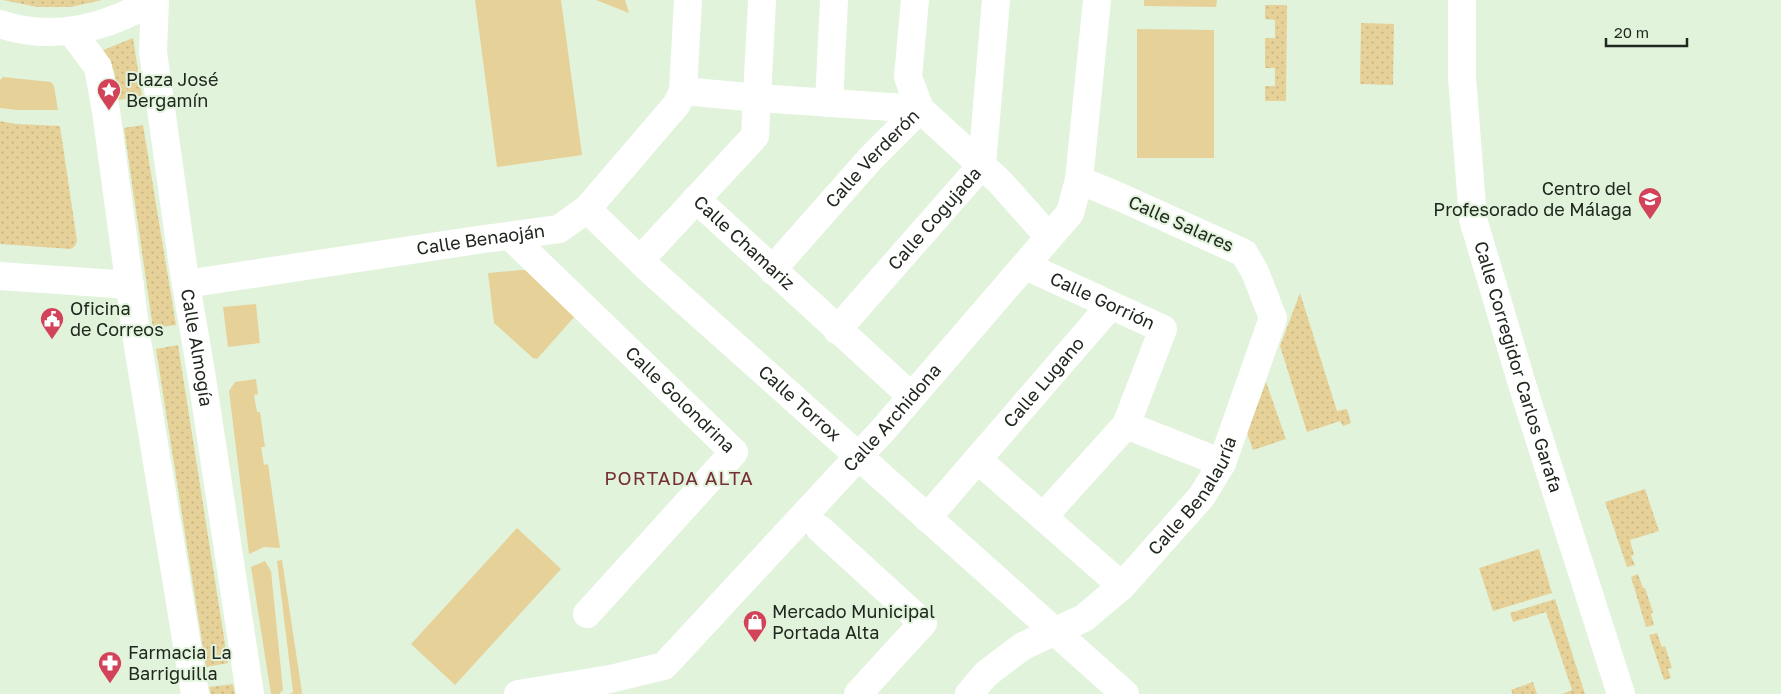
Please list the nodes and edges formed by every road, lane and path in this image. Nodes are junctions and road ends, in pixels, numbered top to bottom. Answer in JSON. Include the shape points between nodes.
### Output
{"nodes":[{"id":1,"x":154,"y":0,"type":"edge"},
{"id":2,"x":688,"y":0,"type":"edge"},
{"id":3,"x":762,"y":0,"type":"edge"},
{"id":4,"x":834,"y":0,"type":"edge"},
{"id":5,"x":915,"y":0,"type":"edge"},
{"id":6,"x":996,"y":0,"type":"edge"},
{"id":7,"x":1097,"y":0,"type":"edge"},
{"id":8,"x":1462,"y":0,"type":"edge"},
{"id":9,"x":0,"y":24,"type":"edge"},
{"id":10,"x":71,"y":31,"type":"junction"},
{"id":11,"x":683,"y":90,"type":"junction"},
{"id":12,"x":758,"y":98,"type":"junction"},
{"id":13,"x":828,"y":103,"type":"junction"},
{"id":14,"x":920,"y":109,"type":"junction"},
{"id":15,"x":982,"y":165,"type":"junction"},
{"id":16,"x":1079,"y":180,"type":"junction"},
{"id":17,"x":696,"y":199,"type":"junction"},
{"id":18,"x":587,"y":209,"type":"junction"},
{"id":19,"x":510,"y":236,"type":"junction"},
{"id":20,"x":1049,"y":237,"type":"junction"},
{"id":21,"x":640,"y":260,"type":"junction"},
{"id":22,"x":1026,"y":266,"type":"junction"},
{"id":23,"x":772,"y":270,"type":"junction"},
{"id":24,"x":0,"y":276,"type":"edge"},
{"id":25,"x":186,"y":284,"type":"junction"},
{"id":26,"x":130,"y":285,"type":"junction"},
{"id":27,"x":1110,"y":306,"type":"junction"},
{"id":28,"x":1273,"y":318,"type":"joint"},
{"id":29,"x":837,"y":330,"type":"junction"},
{"id":30,"x":911,"y":396,"type":"junction"},
{"id":31,"x":1126,"y":425,"type":"junction"},
{"id":32,"x":858,"y":457,"type":"junction"},
{"id":33,"x":978,"y":460,"type":"junction"},
{"id":34,"x":1222,"y":463,"type":"junction"},
{"id":35,"x":1043,"y":516,"type":"junction"},
{"id":36,"x":927,"y":518,"type":"junction"},
{"id":37,"x":820,"y":529,"type":"dead end"},
{"id":38,"x":1122,"y":586,"type":"junction"},
{"id":39,"x":587,"y":614,"type":"dead end"},
{"id":40,"x":1054,"y":632,"type":"junction"},
{"id":41,"x":1109,"y":689,"type":"edge"},
{"id":42,"x":195,"y":694,"type":"edge"},
{"id":43,"x":250,"y":694,"type":"edge"},
{"id":44,"x":518,"y":694,"type":"edge"},
{"id":45,"x":858,"y":694,"type":"edge"},
{"id":46,"x":969,"y":694,"type":"edge"},
{"id":47,"x":1620,"y":694,"type":"edge"}],
"edges":[{"from":1,"to":10,"type":"street","via":[[115,20]]},
{"from":1,"to":25,"type":"street","name":"Calle Almogía","via":[[153,52]]},
{"from":2,"to":11,"type":"street","name":"Calle Benaoján"},
{"from":3,"to":12,"type":"street","name":"Calle Chamariz"},
{"from":4,"to":13,"type":"street"},
{"from":5,"to":14,"type":"street","name":"Calle Verderón","via":[[908,77]]},
{"from":6,"to":15,"type":"street","name":"Calle Cogujada"},
{"from":7,"to":16,"type":"street","name":"Calle Archidona"},
{"from":8,"to":47,"type":"street","name":"Calle Corregidor Carlos Garafa","via":[[1462,77],[1473,219],[1527,402]]},
{"from":9,"to":10,"type":"street","via":[[41,32]]},
{"from":10,"to":26,"type":"street","via":[[98,67]]},
{"from":11,"to":12,"type":"street"},
{"from":11,"to":18,"type":"street","name":"Calle Benaoján","via":[[677,104]]},
{"from":12,"to":13,"type":"street"},
{"from":12,"to":17,"type":"street","name":"Calle Chamariz","via":[[755,136]]},
{"from":13,"to":14,"type":"street"},
{"from":14,"to":15,"type":"street"},
{"from":14,"to":23,"type":"street","name":"Calle Verderón","via":[[870,159]]},
{"from":15,"to":20,"type":"street"},
{"from":15,"to":29,"type":"street","name":"Calle Cogujada"},
{"from":16,"to":20,"type":"street","name":"Calle Archidona","via":[[1070,213]]},
{"from":16,"to":28,"type":"street","name":"Calle Salares","via":[[1244,253]]},
{"from":17,"to":21,"type":"street"},
{"from":17,"to":23,"type":"street","name":"Calle Chamariz"},
{"from":18,"to":19,"type":"street","name":"Calle Benaoján","via":[[559,229]]},
{"from":18,"to":21,"type":"street","name":"Calle Torrox"},
{"from":19,"to":25,"type":"street","name":"Calle Benaoján"},
{"from":19,"to":39,"type":"street","name":"Calle Golondrina","via":[[734,452]]},
{"from":20,"to":22,"type":"street","name":"Calle Archidona"},
{"from":21,"to":32,"type":"street","name":"Calle Torrox"},
{"from":22,"to":27,"type":"street","name":"Calle Gorrión"},
{"from":22,"to":30,"type":"street","name":"Calle Archidona"},
{"from":23,"to":29,"type":"street","name":"Calle Chamariz"},
{"from":24,"to":26,"type":"street"},
{"from":25,"to":43,"type":"street","name":"Calle Almogía"},
{"from":26,"to":42,"type":"street"},
{"from":27,"to":31,"type":"street","name":"Calle Gorrión","via":[[1163,330]]},
{"from":27,"to":33,"type":"street","name":"Calle Lugano"},
{"from":28,"to":34,"type":"street","name":"Calle Benalauría"},
{"from":29,"to":30,"type":"street","name":"Calle Chamariz"},
{"from":30,"to":32,"type":"street","name":"Calle Archidona"},
{"from":31,"to":34,"type":"street"},
{"from":31,"to":35,"type":"street","name":"Calle Gorrión"},
{"from":32,"to":36,"type":"street","name":"Calle Torrox"},
{"from":32,"to":44,"type":"street","name":"Calle Archidona","via":[[664,666],[610,679]]},
{"from":33,"to":35,"type":"street"},
{"from":33,"to":36,"type":"street","name":"Calle Lugano"},
{"from":34,"to":38,"type":"street","name":"Calle Benalauría","via":[[1202,496]]},
{"from":35,"to":38,"type":"street"},
{"from":36,"to":40,"type":"street","name":"Calle Torrox"},
{"from":37,"to":45,"type":"street","via":[[923,623]]},
{"from":38,"to":40,"type":"street","name":"Calle Benalauría","via":[[1084,618]]},
{"from":40,"to":41,"type":"street","name":"Calle Torrox"},
{"from":40,"to":46,"type":"street","name":"Calle Benalauría","via":[[1023,646],[986,674]]}]}
